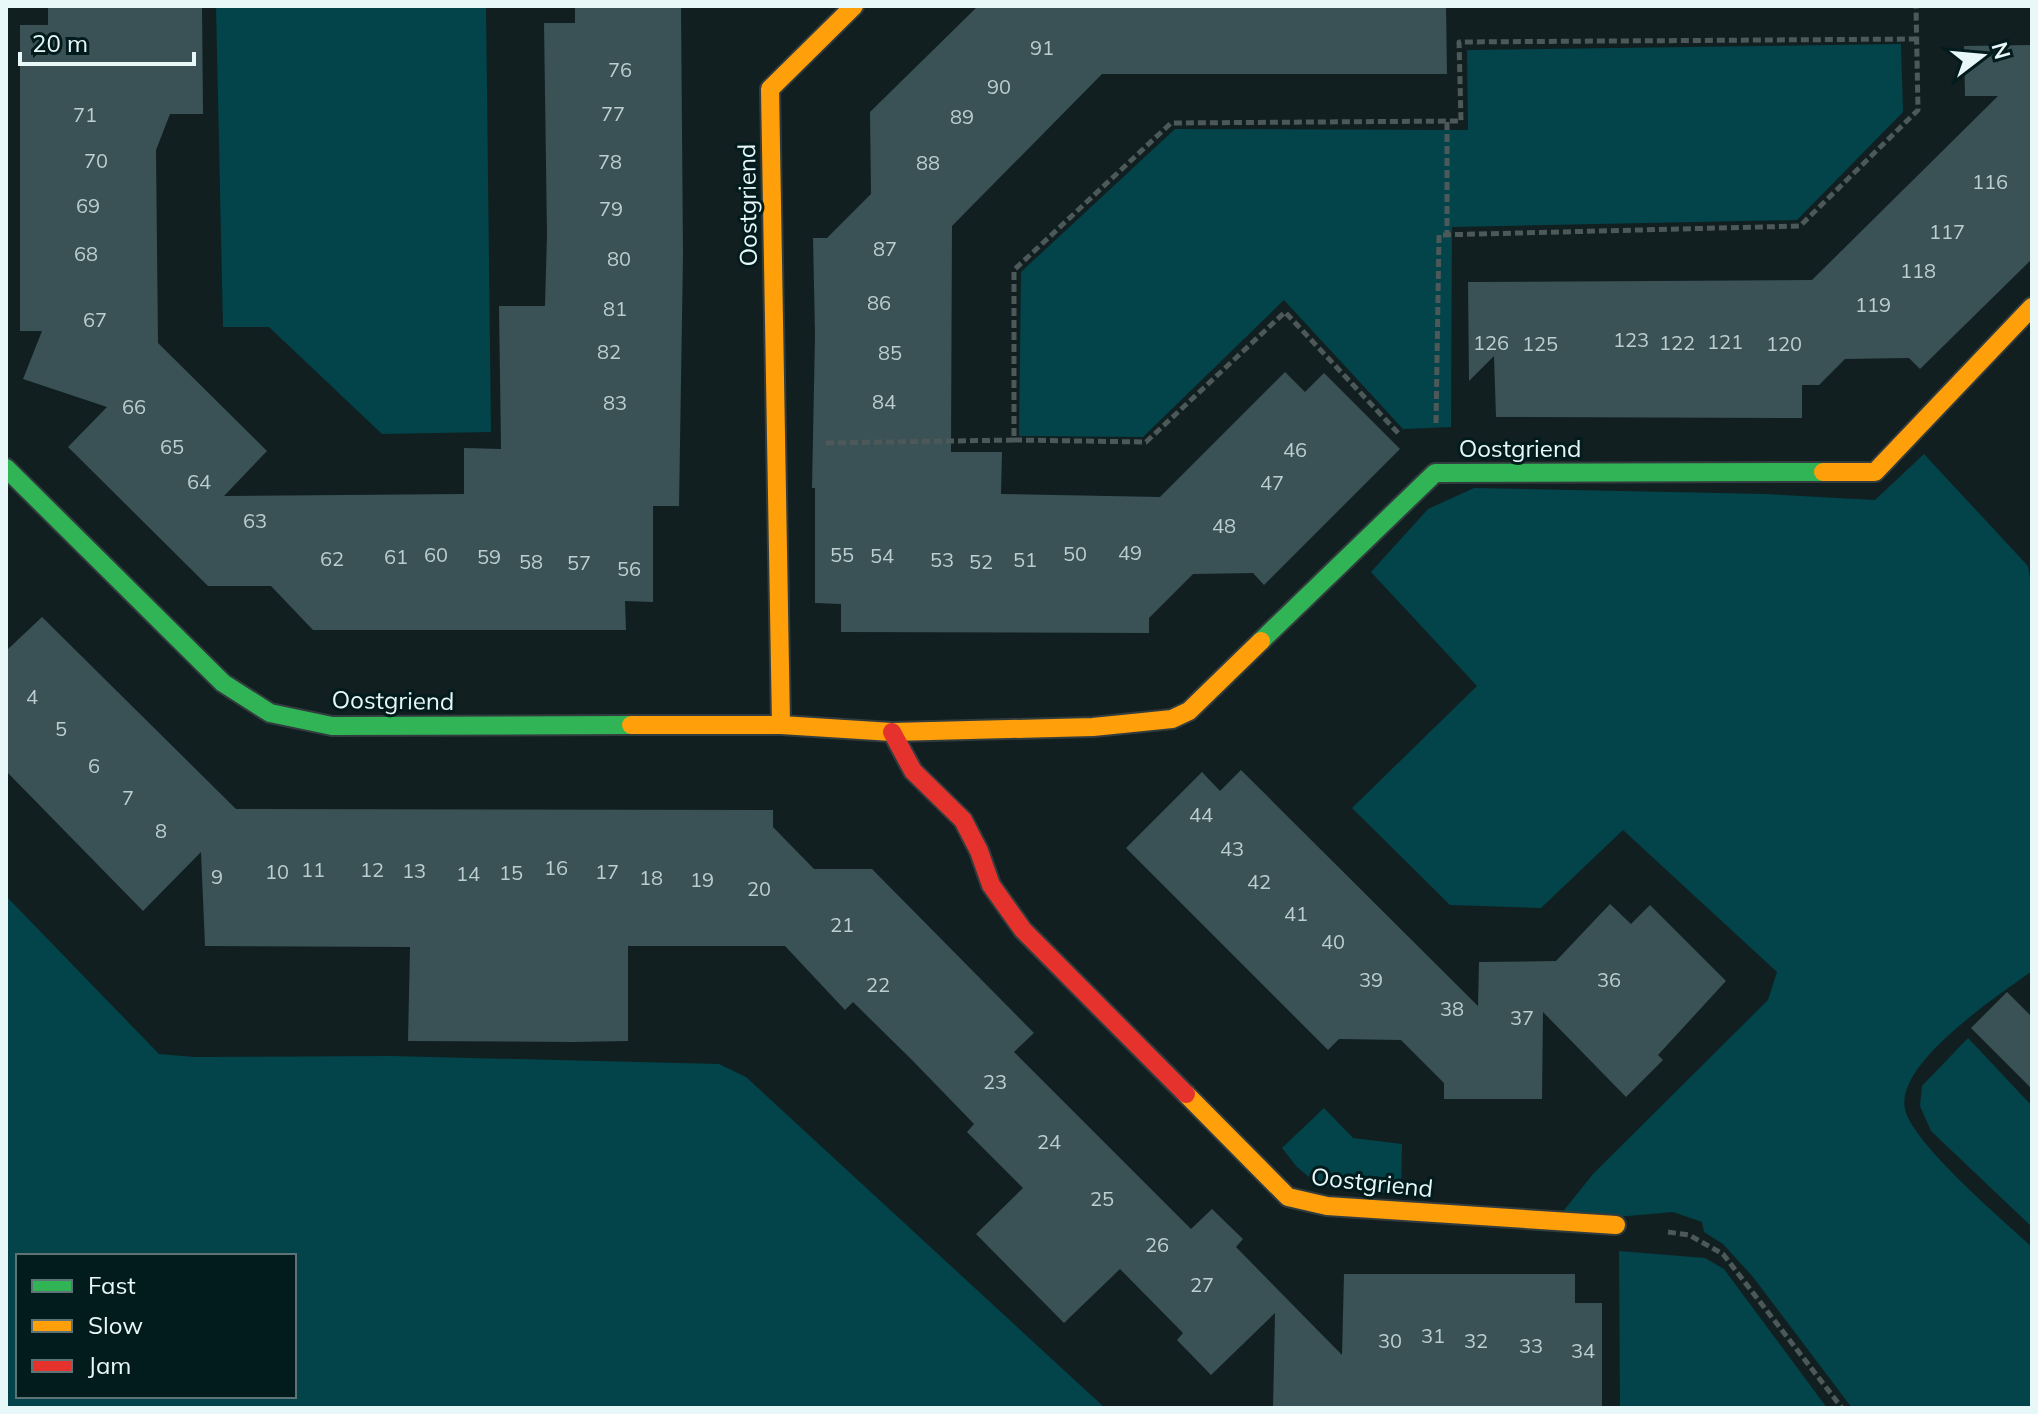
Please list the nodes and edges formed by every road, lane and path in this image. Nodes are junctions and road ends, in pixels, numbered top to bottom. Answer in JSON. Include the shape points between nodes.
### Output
{"nodes":[{"id":1,"x":854,"y":6,"type":"edge"},
{"id":2,"x":1916,"y":6,"type":"edge"},
{"id":3,"x":1917,"y":39,"type":"junction"},
{"id":4,"x":1447,"y":122,"type":"junction"},
{"id":5,"x":1447,"y":235,"type":"junction"},
{"id":6,"x":2032,"y":307,"type":"edge"},
{"id":7,"x":1014,"y":440,"type":"junction"},
{"id":8,"x":776,"y":444,"type":"junction"},
{"id":9,"x":6,"y":468,"type":"edge"},
{"id":10,"x":1435,"y":473,"type":"junction"},
{"id":11,"x":781,"y":725,"type":"junction"},
{"id":12,"x":892,"y":732,"type":"junction"},
{"id":13,"x":1616,"y":1225,"type":"joint"},
{"id":14,"x":1842,"y":1408,"type":"edge"}],
"edges":[{"from":1,"to":8,"type":"street","name":"Oostgriend","via":[[770,89]]},
{"from":2,"to":3,"type":"path"},
{"from":3,"to":4,"type":"path","via":[[1459,42],[1461,121]]},
{"from":3,"to":5,"type":"path","via":[[1918,110],[1800,226]]},
{"from":4,"to":5,"type":"path"},
{"from":4,"to":7,"type":"path","via":[[1171,123],[1014,270]]},
{"from":5,"to":10,"type":"path","via":[[1439,235]]},
{"from":6,"to":10,"type":"street","name":"Oostgriend","via":[[1875,472]]},
{"from":7,"to":8,"type":"path"},
{"from":7,"to":10,"type":"path","via":[[1146,442],[1285,312]]},
{"from":8,"to":11,"type":"street","name":"Oostgriend"},
{"from":9,"to":11,"type":"street","name":"Oostgriend","via":[[223,683],[270,713],[332,726]]},
{"from":10,"to":12,"type":"street","name":"Oostgriend","via":[[1189,711],[1172,719],[1093,727]]},
{"from":11,"to":12,"type":"street","name":"Oostgriend"},
{"from":12,"to":13,"type":"street","name":"Oostgriend","via":[[913,771],[963,820],[991,885],[1023,930],[1288,1197],[1327,1206]]},
{"from":13,"to":14,"type":"path","via":[[1689,1235],[1723,1254]]}]}
